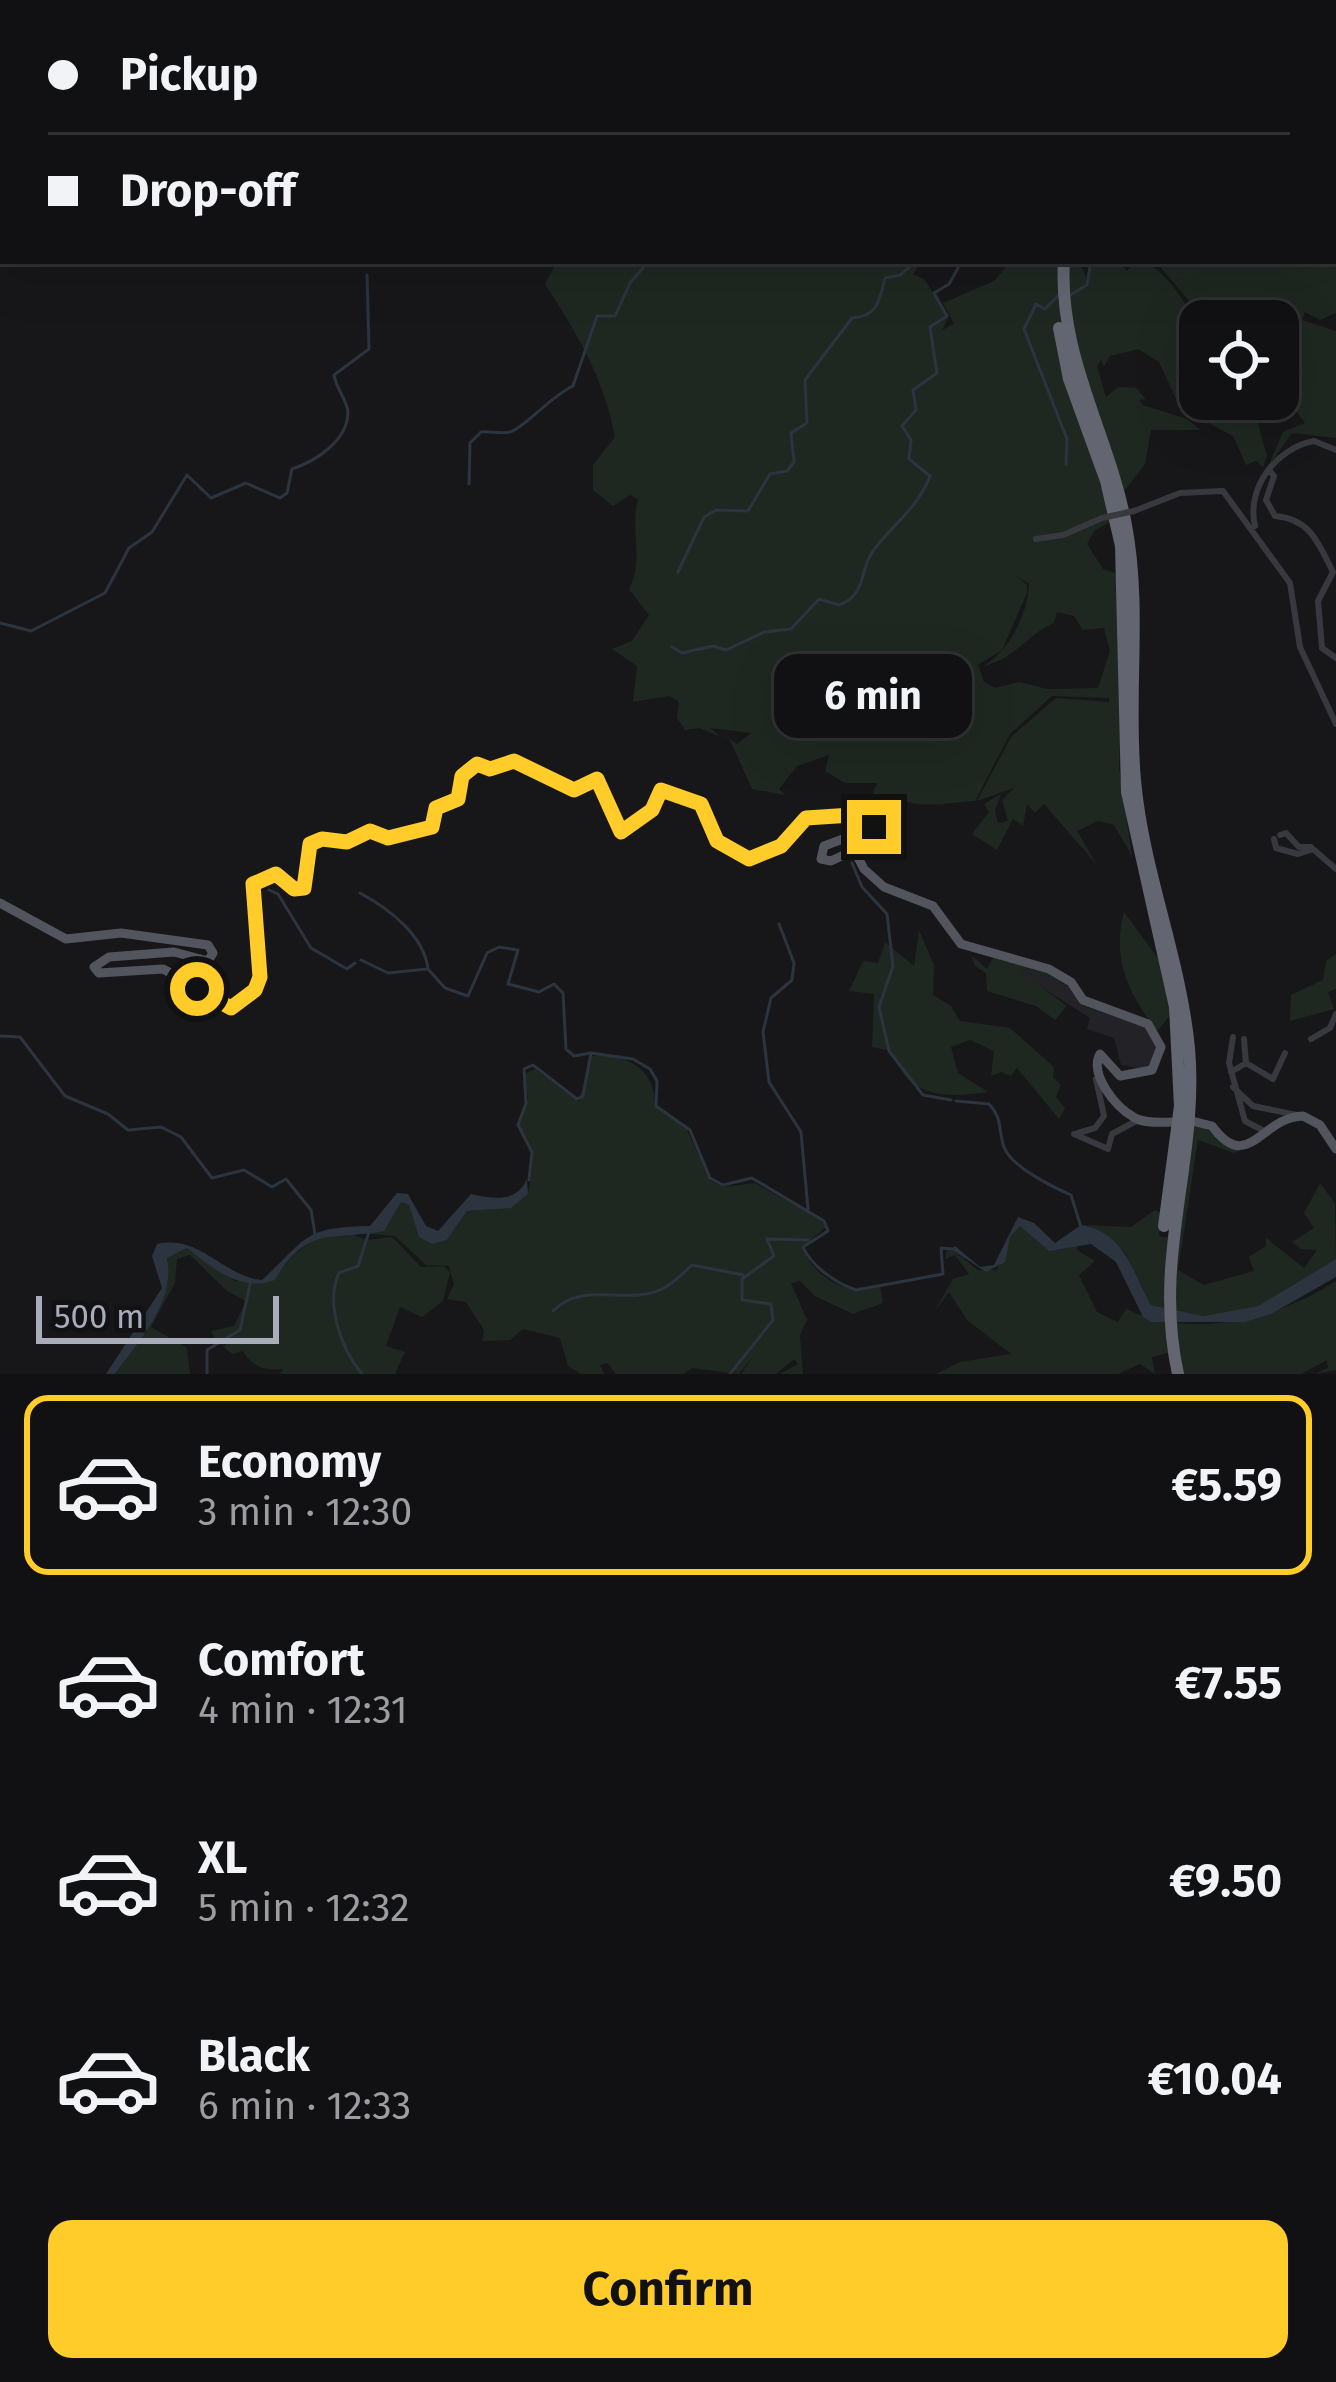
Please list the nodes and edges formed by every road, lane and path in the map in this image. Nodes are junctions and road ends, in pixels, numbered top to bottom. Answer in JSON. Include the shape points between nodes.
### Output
{"nodes":[{"id":1,"x":1060,"y":264,"type":"edge"},
{"id":2,"x":1336,"y":450,"type":"edge"},
{"id":3,"x":1269,"y":470,"type":"junction"},
{"id":4,"x":1256,"y":530,"type":"junction"},
{"id":5,"x":1036,"y":539,"type":"dead end"},
{"id":6,"x":1336,"y":658,"type":"edge"},
{"id":7,"x":1336,"y":724,"type":"edge"},
{"id":8,"x":1313,"y":849,"type":"junction"},
{"id":9,"x":1336,"y":869,"type":"edge"},
{"id":10,"x":0,"y":903,"type":"edge"},
{"id":11,"x":1336,"y":1014,"type":"edge"},
{"id":12,"x":1233,"y":1037,"type":"dead end"},
{"id":13,"x":1244,"y":1039,"type":"dead end"},
{"id":14,"x":1311,"y":1040,"type":"dead end"},
{"id":15,"x":1285,"y":1053,"type":"dead end"},
{"id":16,"x":1246,"y":1063,"type":"junction"},
{"id":17,"x":1231,"y":1072,"type":"junction"},
{"id":18,"x":1099,"y":1075,"type":"junction"},
{"id":19,"x":1233,"y":1087,"type":"junction"},
{"id":20,"x":1300,"y":1116,"type":"junction"},
{"id":21,"x":1138,"y":1120,"type":"junction"},
{"id":22,"x":1192,"y":1121,"type":"dead end"},
{"id":23,"x":1175,"y":1122,"type":"dead end"},
{"id":24,"x":1265,"y":1132,"type":"junction"},
{"id":25,"x":1336,"y":1149,"type":"edge"},
{"id":26,"x":1174,"y":1374,"type":"edge"}],
"edges":[{"from":1,"to":26,"type":"highway","via":[[1069,379],[1121,546],[1126,792],[1175,1007],[1180,1106],[1159,1295]]},
{"from":2,"to":3,"type":"street","via":[[1320,441],[1302,444]]},
{"from":3,"to":4,"type":"street","via":[[1252,504]]},
{"from":3,"to":6,"type":"street","via":[[1266,500],[1275,517],[1308,527],[1333,572],[1317,606],[1322,648]]},
{"from":4,"to":5,"type":"street","bridge":true,"via":[[1223,491],[1180,493]]},
{"from":4,"to":7,"type":"street","via":[[1290,583],[1300,647]]},
{"from":8,"to":8,"type":"street","via":[[1278,848],[1277,837]]},
{"from":8,"to":9,"type":"street"},
{"from":10,"to":18,"type":"main road","via":[[66,939],[121,933],[208,945],[208,961],[174,952],[100,959],[94,970],[172,972],[235,1008],[260,977],[253,884],[276,874],[304,888],[310,844],[319,839],[347,842],[370,831],[388,838],[432,827],[436,808],[458,799],[464,773],[509,760],[574,790],[597,779],[619,832],[652,810],[661,790],[690,799],[705,808],[717,841],[749,859],[781,846],[806,818],[859,817],[884,836],[883,851],[853,834],[820,848],[823,861],[854,850],[884,887],[933,906],[961,944],[1049,969],[1083,1000],[1154,1031],[1161,1052],[1152,1070],[1120,1076],[1100,1054]]},
{"from":11,"to":14,"type":"street"},
{"from":12,"to":17,"type":"street"},
{"from":13,"to":16,"type":"street"},
{"from":15,"to":16,"type":"street","via":[[1273,1079]]},
{"from":16,"to":17,"type":"street"},
{"from":17,"to":19,"type":"street"},
{"from":18,"to":21,"type":"main road"},
{"from":18,"to":21,"type":"street","via":[[1104,1116],[1095,1129],[1074,1133],[1108,1149],[1112,1134]]},
{"from":19,"to":20,"type":"street","via":[[1253,1106]]},
{"from":19,"to":24,"type":"street","via":[[1245,1120]]},
{"from":20,"to":24,"type":"main road"},
{"from":20,"to":25,"type":"main road","via":[[1320,1125]]},
{"from":21,"to":23,"type":"main road"},
{"from":22,"to":24,"type":"main road","via":[[1212,1126],[1228,1146]]}]}
